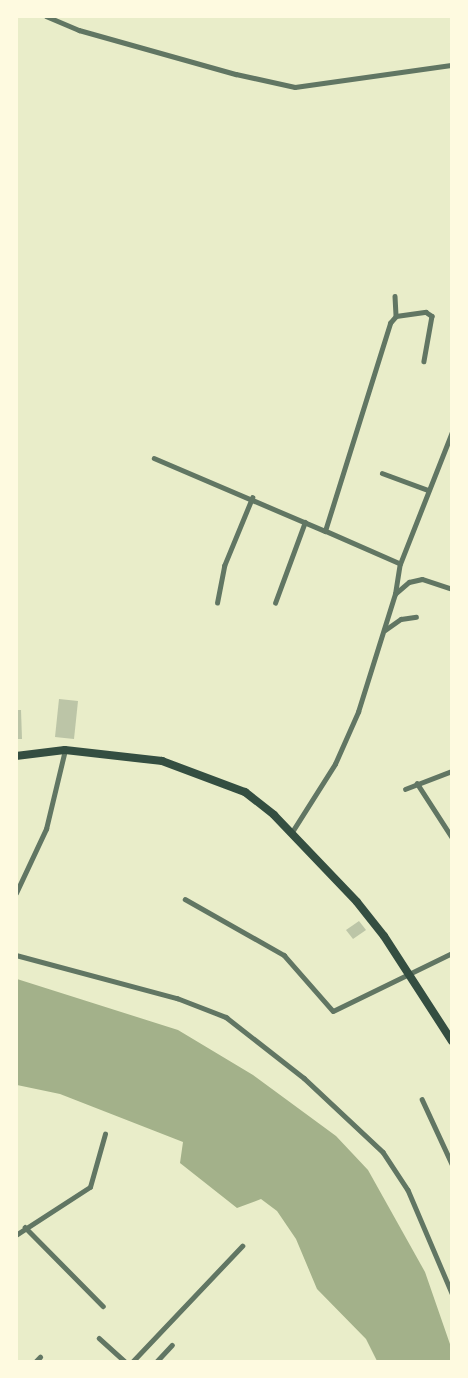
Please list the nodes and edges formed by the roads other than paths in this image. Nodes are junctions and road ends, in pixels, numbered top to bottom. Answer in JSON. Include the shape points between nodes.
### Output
{"nodes":[{"id":1,"x":46,"y":16,"type":"edge"},
{"id":2,"x":452,"y":65,"type":"edge"},
{"id":3,"x":395,"y":297,"type":"dead end"},
{"id":4,"x":396,"y":316,"type":"junction"},
{"id":5,"x":424,"y":361,"type":"dead end"},
{"id":6,"x":452,"y":432,"type":"edge"},
{"id":7,"x":154,"y":458,"type":"dead end"},
{"id":8,"x":382,"y":473,"type":"dead end"},
{"id":9,"x":428,"y":490,"type":"junction"},
{"id":10,"x":252,"y":498,"type":"junction"},
{"id":11,"x":306,"y":522,"type":"junction"},
{"id":12,"x":325,"y":531,"type":"junction"},
{"id":13,"x":400,"y":564,"type":"junction"},
{"id":14,"x":452,"y":588,"type":"edge"},
{"id":15,"x":395,"y":594,"type":"junction"},
{"id":16,"x":217,"y":603,"type":"dead end"},
{"id":17,"x":275,"y":603,"type":"dead end"},
{"id":18,"x":416,"y":617,"type":"dead end"},
{"id":19,"x":385,"y":630,"type":"junction"},
{"id":20,"x":65,"y":750,"type":"junction"},
{"id":21,"x":16,"y":756,"type":"edge"},
{"id":22,"x":452,"y":771,"type":"edge"},
{"id":23,"x":417,"y":783,"type":"junction"},
{"id":24,"x":405,"y":789,"type":"dead end"},
{"id":25,"x":291,"y":832,"type":"junction"},
{"id":26,"x":452,"y":837,"type":"edge"},
{"id":27,"x":16,"y":893,"type":"edge"},
{"id":28,"x":185,"y":900,"type":"dead end"},
{"id":29,"x":452,"y":953,"type":"edge"},
{"id":30,"x":16,"y":956,"type":"edge"},
{"id":31,"x":410,"y":977,"type":"junction"},
{"id":32,"x":452,"y":1041,"type":"edge"},
{"id":33,"x":422,"y":1099,"type":"dead end"},
{"id":34,"x":105,"y":1134,"type":"dead end"},
{"id":35,"x":452,"y":1164,"type":"edge"},
{"id":36,"x":25,"y":1227,"type":"junction"},
{"id":37,"x":16,"y":1235,"type":"edge"},
{"id":38,"x":242,"y":1246,"type":"dead end"},
{"id":39,"x":452,"y":1293,"type":"edge"},
{"id":40,"x":103,"y":1306,"type":"dead end"},
{"id":41,"x":99,"y":1338,"type":"dead end"},
{"id":42,"x":172,"y":1345,"type":"dead end"},
{"id":43,"x":40,"y":1357,"type":"dead end"},
{"id":44,"x":35,"y":1362,"type":"edge"},
{"id":45,"x":126,"y":1362,"type":"edge"},
{"id":46,"x":132,"y":1362,"type":"edge"},
{"id":47,"x":156,"y":1362,"type":"edge"}],
"edges":[{"from":1,"to":2,"type":"street","via":[[79,30],[295,87]]},
{"from":3,"to":4,"type":"street"},
{"from":4,"to":5,"type":"street","via":[[426,312],[432,316]]},
{"from":4,"to":12,"type":"street","via":[[390,322]]},
{"from":6,"to":9,"type":"street"},
{"from":7,"to":10,"type":"street"},
{"from":8,"to":9,"type":"street"},
{"from":9,"to":13,"type":"street"},
{"from":10,"to":11,"type":"street"},
{"from":10,"to":16,"type":"street","via":[[224,566]]},
{"from":11,"to":12,"type":"street"},
{"from":11,"to":17,"type":"street"},
{"from":12,"to":13,"type":"street"},
{"from":13,"to":15,"type":"street"},
{"from":14,"to":15,"type":"street","via":[[422,579],[409,582]]},
{"from":15,"to":19,"type":"street"},
{"from":18,"to":19,"type":"street","via":[[401,619]]},
{"from":19,"to":25,"type":"street","via":[[358,712],[335,764]]},
{"from":20,"to":21,"type":"main road"},
{"from":20,"to":25,"type":"main road","via":[[186,767],[245,792]]},
{"from":20,"to":27,"type":"street","via":[[46,829]]},
{"from":22,"to":23,"type":"street"},
{"from":23,"to":24,"type":"street"},
{"from":23,"to":26,"type":"street"},
{"from":25,"to":31,"type":"main road","via":[[357,902]]},
{"from":28,"to":31,"type":"street","via":[[284,955],[333,1011]]},
{"from":29,"to":31,"type":"street"},
{"from":30,"to":39,"type":"street","via":[[177,999],[226,1017],[303,1078],[383,1152],[408,1190]]},
{"from":31,"to":32,"type":"main road"},
{"from":33,"to":35,"type":"street"},
{"from":34,"to":36,"type":"street","via":[[90,1187]]},
{"from":36,"to":37,"type":"street"},
{"from":36,"to":40,"type":"street"},
{"from":38,"to":46,"type":"street"},
{"from":41,"to":45,"type":"street"},
{"from":42,"to":47,"type":"street"},
{"from":43,"to":44,"type":"street"}]}
